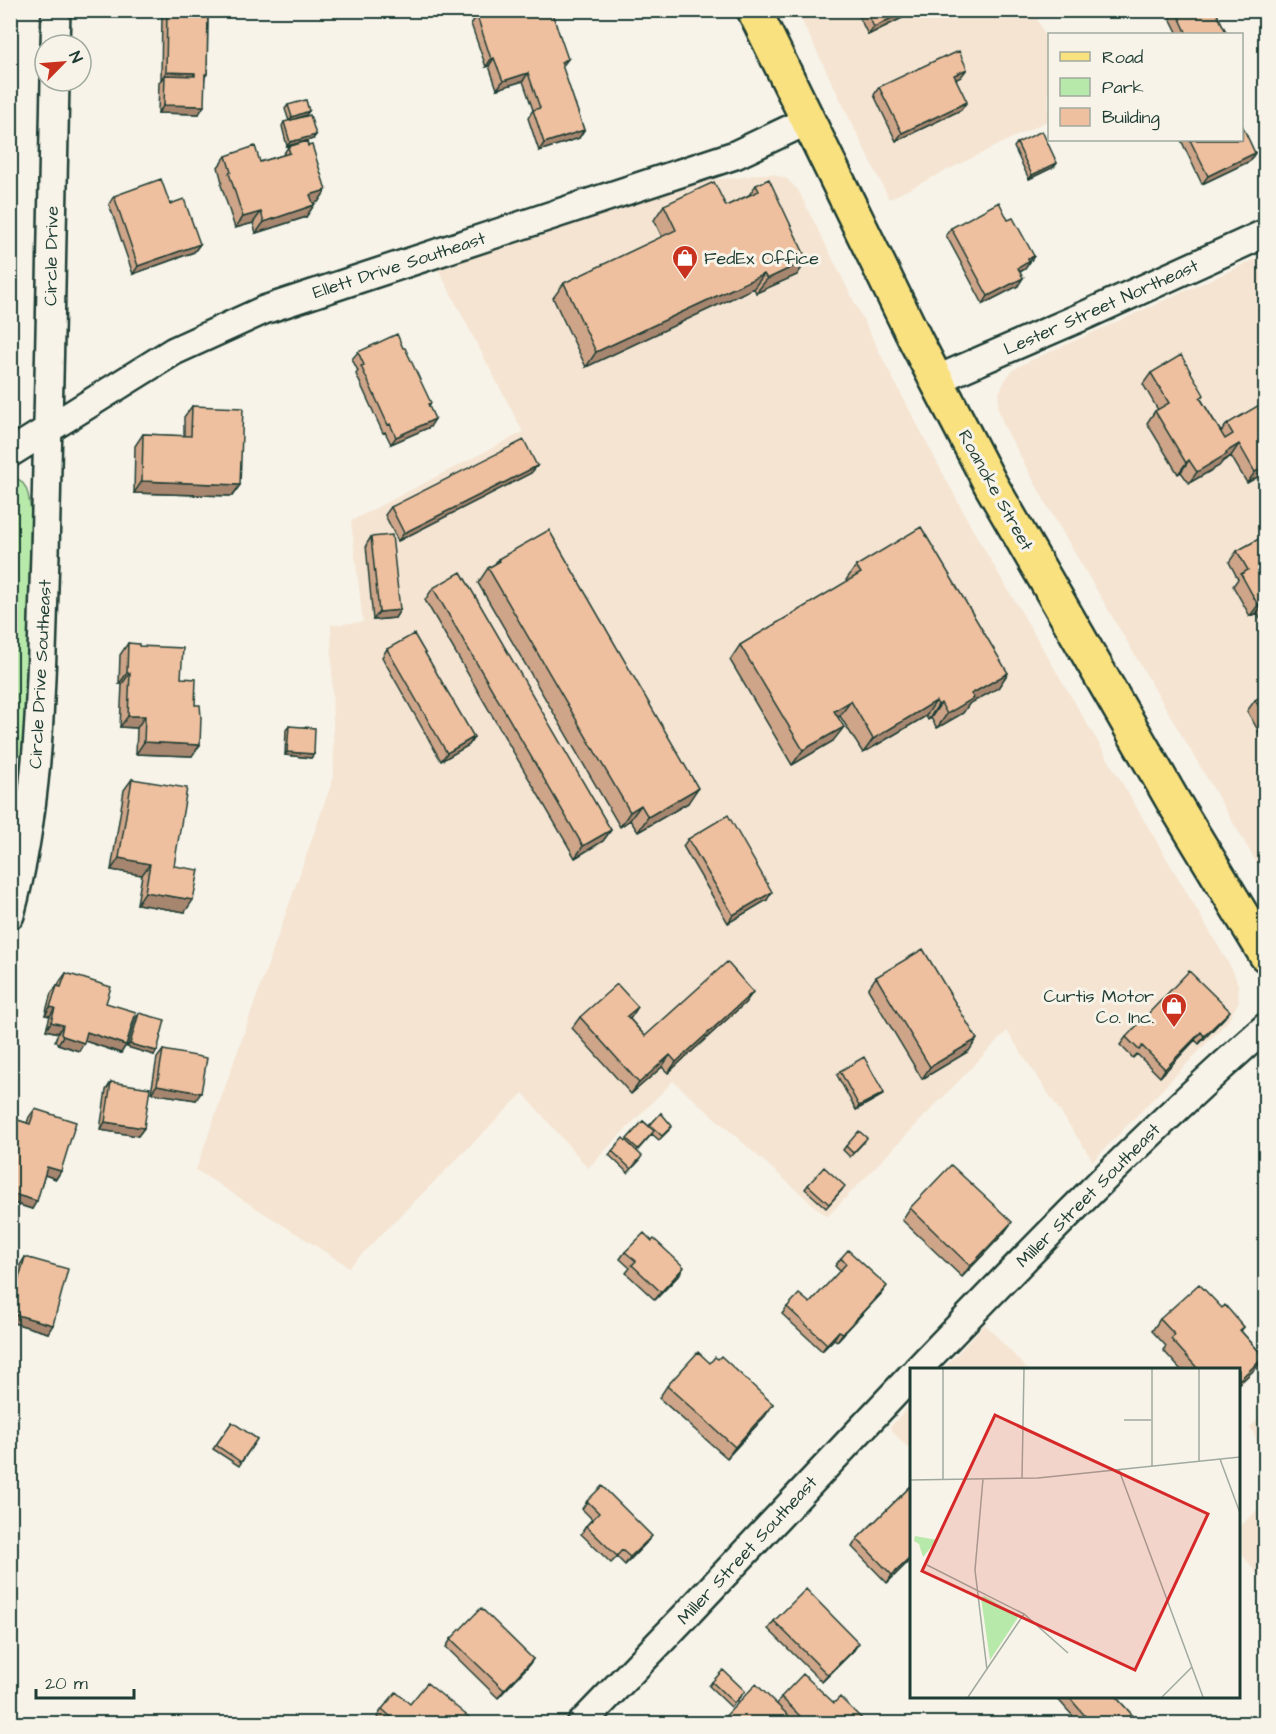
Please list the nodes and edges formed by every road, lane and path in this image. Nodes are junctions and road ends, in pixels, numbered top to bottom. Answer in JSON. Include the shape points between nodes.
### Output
{"nodes":[{"id":1,"x":754,"y":10,"type":"edge"},
{"id":2,"x":56,"y":11,"type":"edge"},
{"id":3,"x":55,"y":33,"type":"edge"},
{"id":4,"x":55,"y":93,"type":"edge"},
{"id":5,"x":807,"y":121,"type":"junction"},
{"id":6,"x":1266,"y":233,"type":"edge"},
{"id":7,"x":936,"y":380,"type":"junction"},
{"id":8,"x":48,"y":430,"type":"junction"},
{"id":9,"x":10,"y":453,"type":"edge"},
{"id":10,"x":21,"y":812,"type":"edge"},
{"id":11,"x":10,"y":915,"type":"edge"},
{"id":12,"x":1266,"y":955,"type":"edge"},
{"id":13,"x":1266,"y":1028,"type":"edge"},
{"id":14,"x":919,"y":1368,"type":"edge"},
{"id":15,"x":910,"y":1377,"type":"edge"},
{"id":16,"x":581,"y":1724,"type":"edge"}],
"edges":[{"from":1,"to":5,"type":"main road","name":"Roanoke Street"},
{"from":2,"to":3,"type":"street"},
{"from":4,"to":8,"type":"street","name":"Circle Drive"},
{"from":5,"to":7,"type":"main road","name":"Roanoke Street"},
{"from":5,"to":8,"type":"street","name":"Ellett Drive Southeast","via":[[735,155],[264,310],[174,351]]},
{"from":6,"to":7,"type":"street","name":"Lester Street Northeast"},
{"from":7,"to":12,"type":"main road","name":"Roanoke Street","via":[[1046,582]]},
{"from":8,"to":9,"type":"street","name":"Ellett Drive Southeast"},
{"from":8,"to":10,"type":"street","name":"Circle Drive Southeast","via":[[39,740]]},
{"from":10,"to":11,"type":"street","name":"Circle Drive Southeast"},
{"from":13,"to":14,"type":"street","name":"Miller Street Southeast","via":[[1180,1103]]},
{"from":15,"to":16,"type":"street","name":"Miller Street Southeast"}]}
